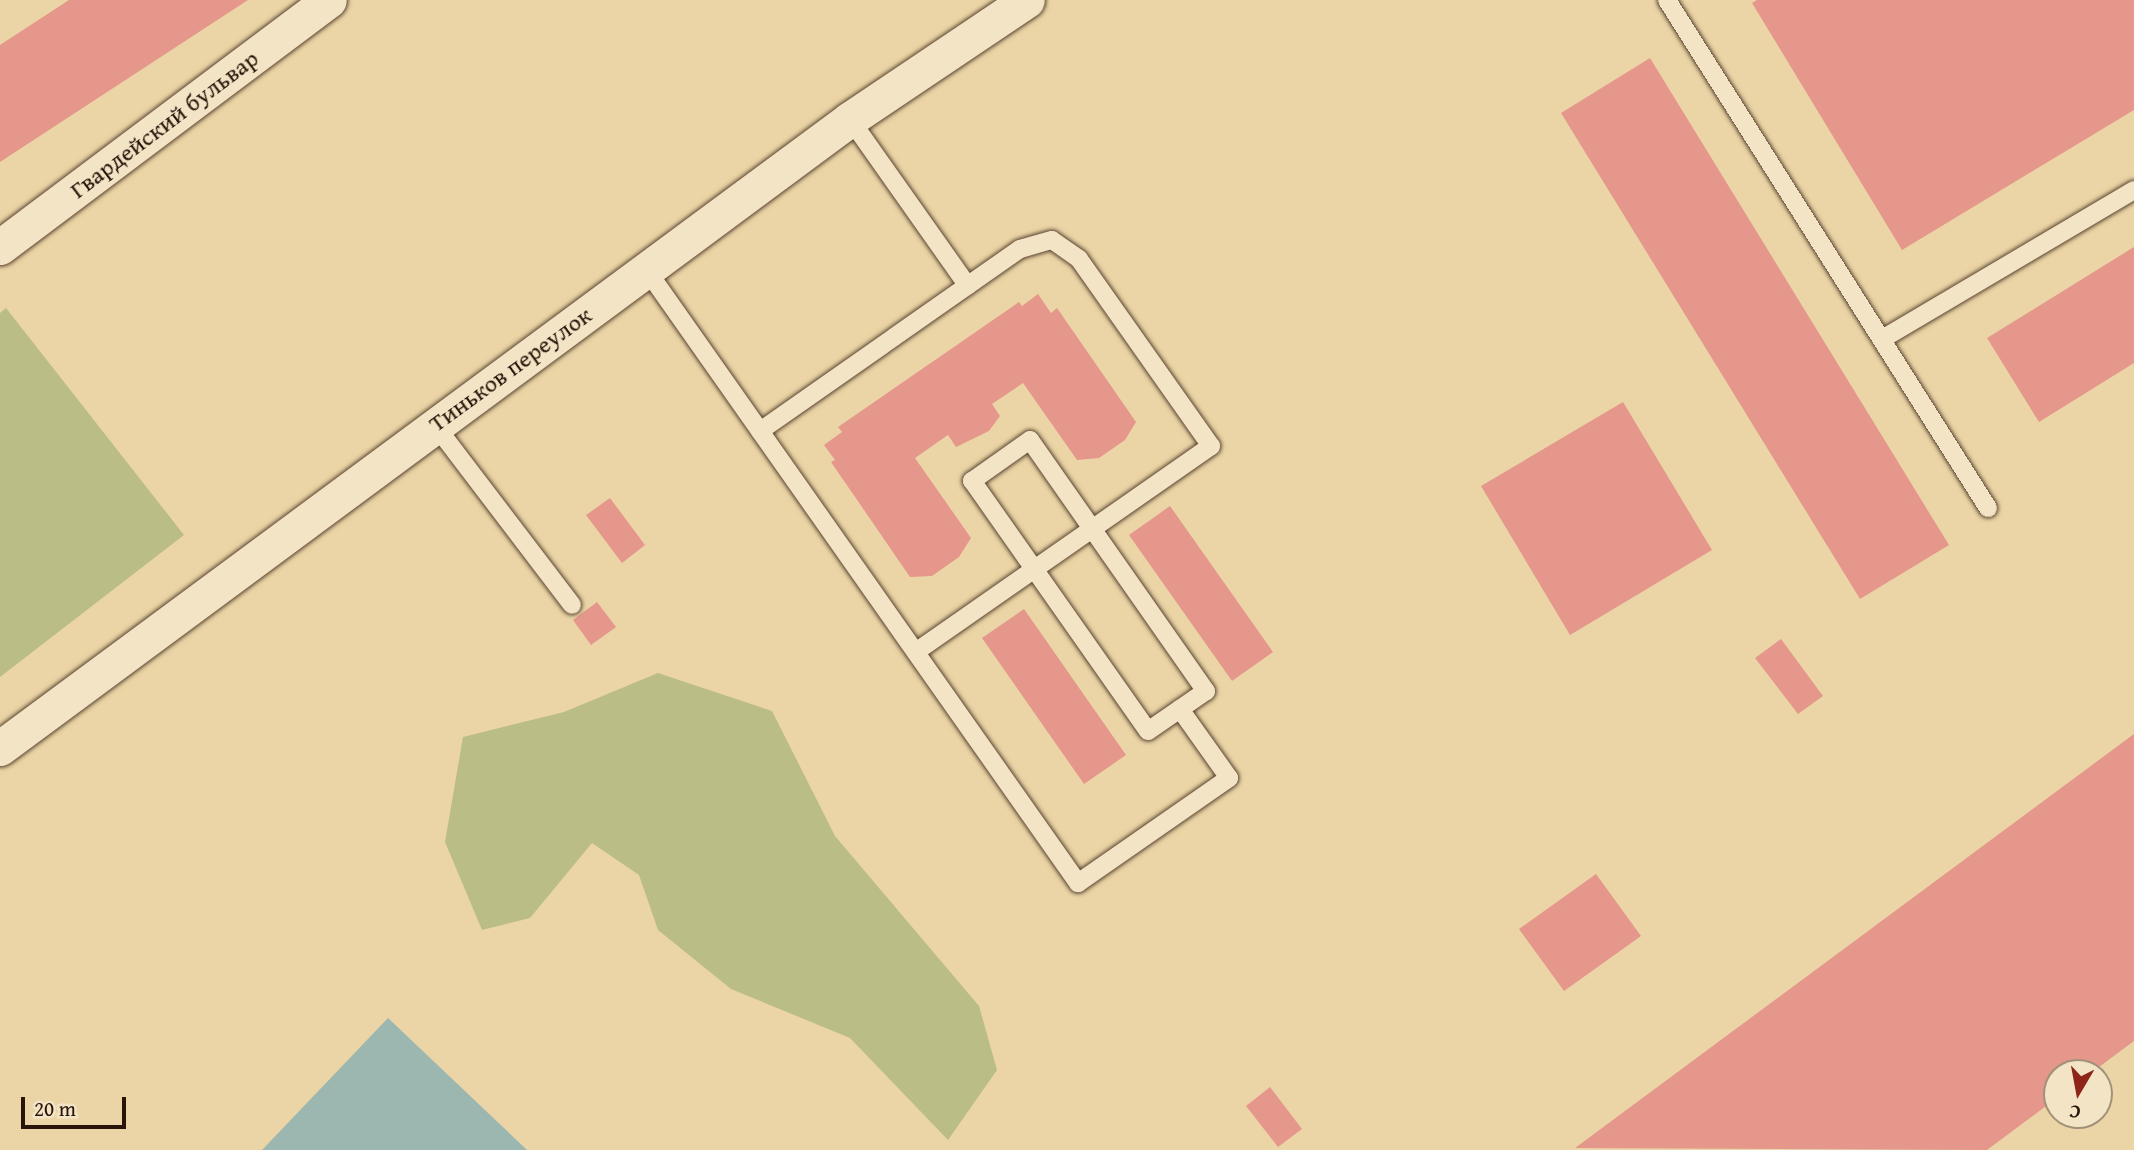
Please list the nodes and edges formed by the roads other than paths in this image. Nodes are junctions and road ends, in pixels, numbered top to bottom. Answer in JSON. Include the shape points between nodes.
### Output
{"nodes":[{"id":1,"x":1027,"y":0,"type":"edge"},
{"id":2,"x":1667,"y":0,"type":"edge"},
{"id":3,"x":324,"y":1,"type":"edge"},
{"id":4,"x":850,"y":119,"type":"junction"},
{"id":5,"x":2134,"y":190,"type":"edge"},
{"id":6,"x":0,"y":247,"type":"edge"},
{"id":7,"x":646,"y":269,"type":"junction"},
{"id":8,"x":968,"y":285,"type":"junction"},
{"id":9,"x":1884,"y":338,"type":"junction"},
{"id":10,"x":435,"y":425,"type":"junction"},
{"id":11,"x":760,"y":431,"type":"junction"},
{"id":12,"x":1988,"y":508,"type":"dead end"},
{"id":13,"x":1093,"y":529,"type":"junction"},
{"id":14,"x":1035,"y":570,"type":"junction"},
{"id":15,"x":572,"y":605,"type":"dead end"},
{"id":16,"x":916,"y":652,"type":"junction"},
{"id":17,"x":1180,"y":709,"type":"junction"},
{"id":18,"x":0,"y":748,"type":"edge"}],
"edges":[{"from":1,"to":4,"type":"street","name":"Тиньков переулок"},
{"from":2,"to":9,"type":"lane"},
{"from":3,"to":6,"type":"street","name":"Гвардейский бульвар"},
{"from":4,"to":7,"type":"street","name":"Тиньков переулок"},
{"from":4,"to":8,"type":"lane"},
{"from":5,"to":9,"type":"lane"},
{"from":7,"to":10,"type":"street","name":"Тиньков переулок"},
{"from":7,"to":11,"type":"lane"},
{"from":8,"to":11,"type":"lane"},
{"from":8,"to":13,"type":"lane","via":[[1036,242],[1052,240],[1067,247],[1211,446]]},
{"from":9,"to":12,"type":"lane"},
{"from":10,"to":15,"type":"lane"},
{"from":10,"to":18,"type":"street","name":"Тиньков переулок"},
{"from":11,"to":16,"type":"lane"},
{"from":13,"to":14,"type":"lane"},
{"from":13,"to":14,"type":"lane","via":[[1030,440],[972,481]]},
{"from":13,"to":17,"type":"lane","via":[[1206,691]]},
{"from":14,"to":16,"type":"lane"},
{"from":14,"to":17,"type":"lane","via":[[1148,731]]},
{"from":16,"to":17,"type":"lane","via":[[1078,883],[1229,778]]}]}
